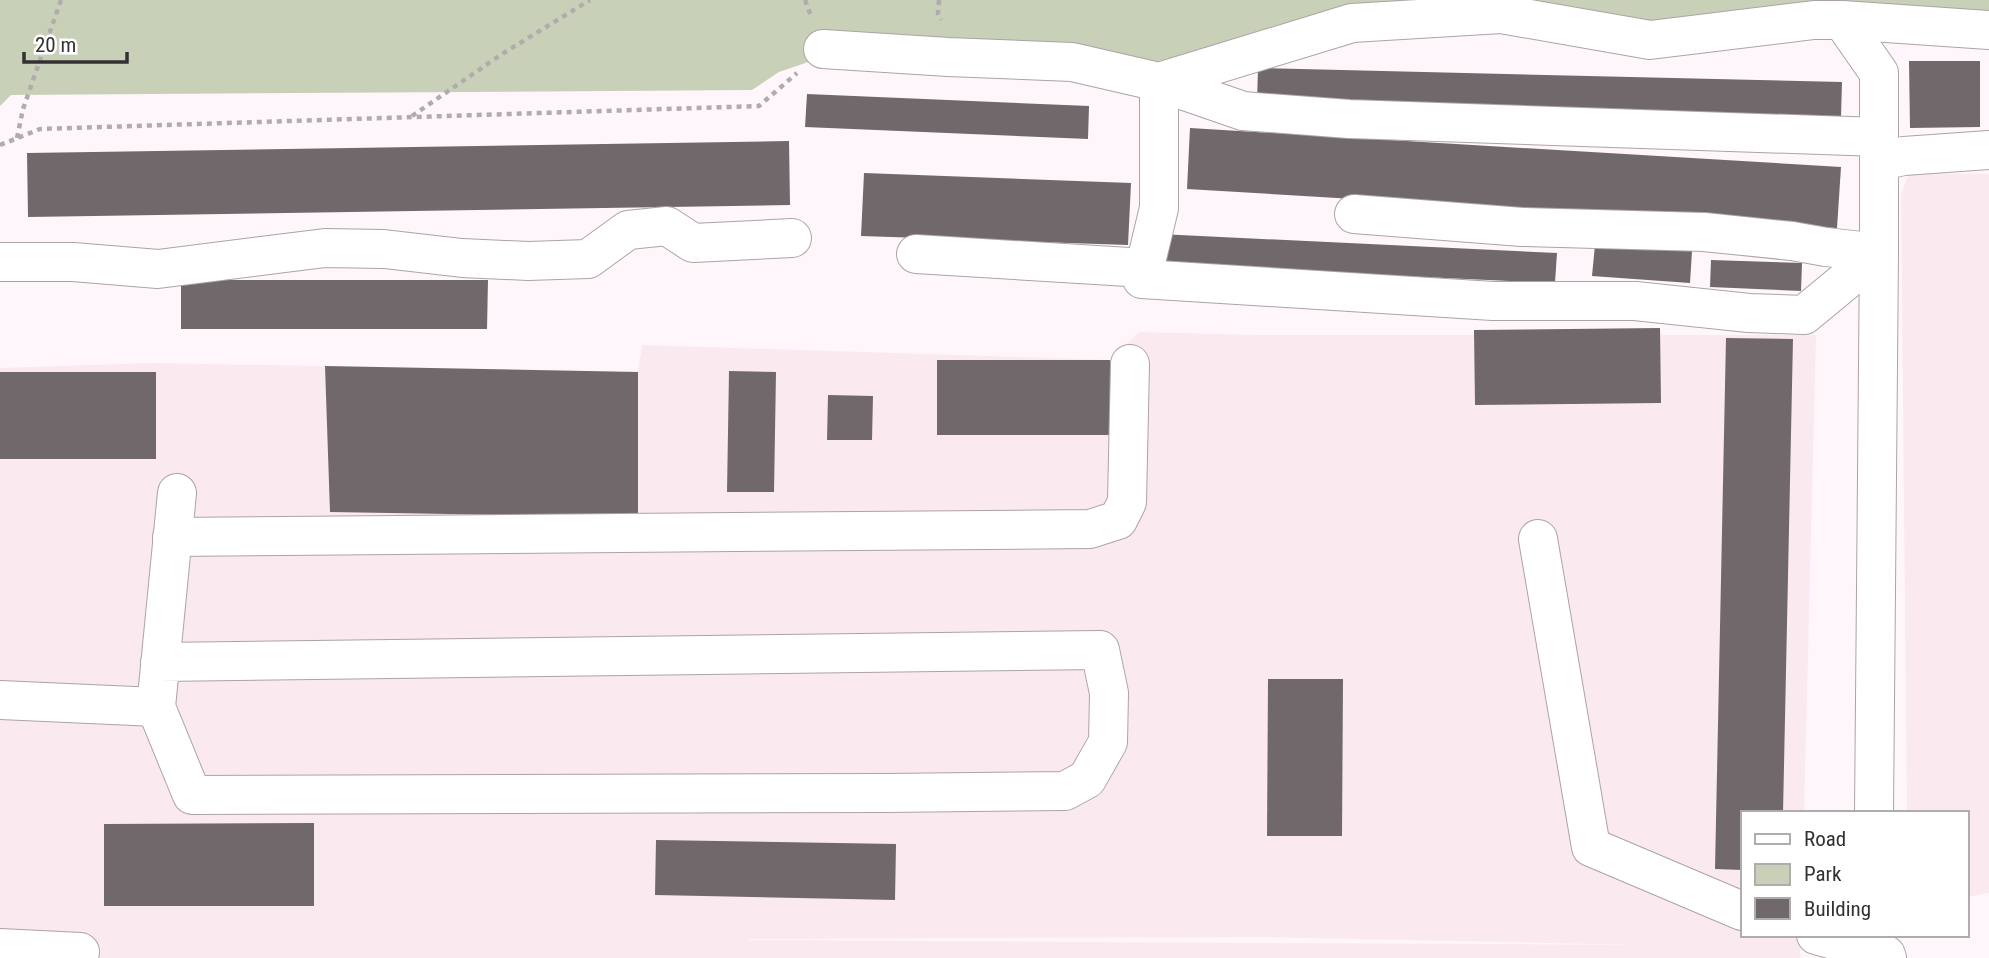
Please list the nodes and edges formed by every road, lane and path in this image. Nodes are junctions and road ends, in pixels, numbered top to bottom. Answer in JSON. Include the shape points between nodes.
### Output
{"nodes":[{"id":1,"x":61,"y":0,"type":"edge"},
{"id":2,"x":590,"y":0,"type":"edge"},
{"id":3,"x":805,"y":0,"type":"edge"},
{"id":4,"x":1829,"y":10,"type":"edge"},
{"id":5,"x":1986,"y":35,"type":"edge"},
{"id":6,"x":823,"y":49,"type":"junction"},
{"id":7,"x":1159,"y":82,"type":"junction"},
{"id":8,"x":411,"y":117,"type":"junction"},
{"id":9,"x":17,"y":138,"type":"junction"},
{"id":10,"x":0,"y":145,"type":"edge"},
{"id":11,"x":1879,"y":149,"type":"junction"},
{"id":12,"x":1989,"y":150,"type":"edge"},
{"id":13,"x":1354,"y":214,"type":"dead end"},
{"id":14,"x":792,"y":238,"type":"dead end"},
{"id":15,"x":1879,"y":253,"type":"junction"},
{"id":16,"x":915,"y":254,"type":"dead end"},
{"id":17,"x":0,"y":262,"type":"edge"},
{"id":18,"x":1145,"y":268,"type":"junction"},
{"id":19,"x":1130,"y":364,"type":"dead end"},
{"id":20,"x":177,"y":493,"type":"dead end"},
{"id":21,"x":172,"y":537,"type":"junction"},
{"id":22,"x":1538,"y":539,"type":"dead end"},
{"id":23,"x":160,"y":662,"type":"junction"},
{"id":24,"x":0,"y":700,"type":"edge"},
{"id":25,"x":156,"y":707,"type":"junction"},
{"id":26,"x":1874,"y":811,"type":"edge"},
{"id":27,"x":1741,"y":911,"type":"edge"},
{"id":28,"x":1840,"y":938,"type":"edge"},
{"id":29,"x":0,"y":948,"type":"edge"},
{"id":30,"x":80,"y":952,"type":"dead end"},
{"id":31,"x":1887,"y":958,"type":"edge"}],
"edges":[{"from":1,"to":9,"type":"path"},
{"from":2,"to":8,"type":"path"},
{"from":3,"to":6,"type":"path"},
{"from":4,"to":5,"type":"lane"},
{"from":4,"to":7,"type":"lane","via":[[1650,40],[1502,14],[1352,23]]},
{"from":4,"to":11,"type":"lane","via":[[1879,73]]},
{"from":6,"to":7,"type":"lane","via":[[1072,62]]},
{"from":6,"to":8,"type":"path","via":[[759,106]]},
{"from":7,"to":11,"type":"lane","via":[[1243,111]]},
{"from":7,"to":18,"type":"lane","via":[[1159,208]]},
{"from":8,"to":9,"type":"path","via":[[40,129]]},
{"from":9,"to":10,"type":"path"},
{"from":11,"to":12,"type":"lane","via":[[1904,156]]},
{"from":11,"to":15,"type":"lane"},
{"from":13,"to":15,"type":"lane","via":[[1521,227],[1704,232]]},
{"from":14,"to":17,"type":"lane","via":[[693,243],[667,226],[628,230],[588,259],[528,261],[325,248],[158,269]]},
{"from":15,"to":18,"type":"lane","via":[[1804,315],[1634,301],[1493,301],[1142,279]]},
{"from":15,"to":26,"type":"lane"},
{"from":16,"to":18,"type":"lane"},
{"from":19,"to":21,"type":"lane","via":[[1127,502],[1118,520],[1090,529]]},
{"from":20,"to":21,"type":"lane"},
{"from":21,"to":23,"type":"lane"},
{"from":22,"to":27,"type":"lane","via":[[1591,847]]},
{"from":23,"to":25,"type":"lane"},
{"from":23,"to":25,"type":"lane","via":[[1100,650],[1109,692],[1108,742],[1087,779],[1065,790],[192,795]]},
{"from":24,"to":25,"type":"lane"},
{"from":28,"to":31,"type":"lane"},
{"from":29,"to":30,"type":"lane"}]}
